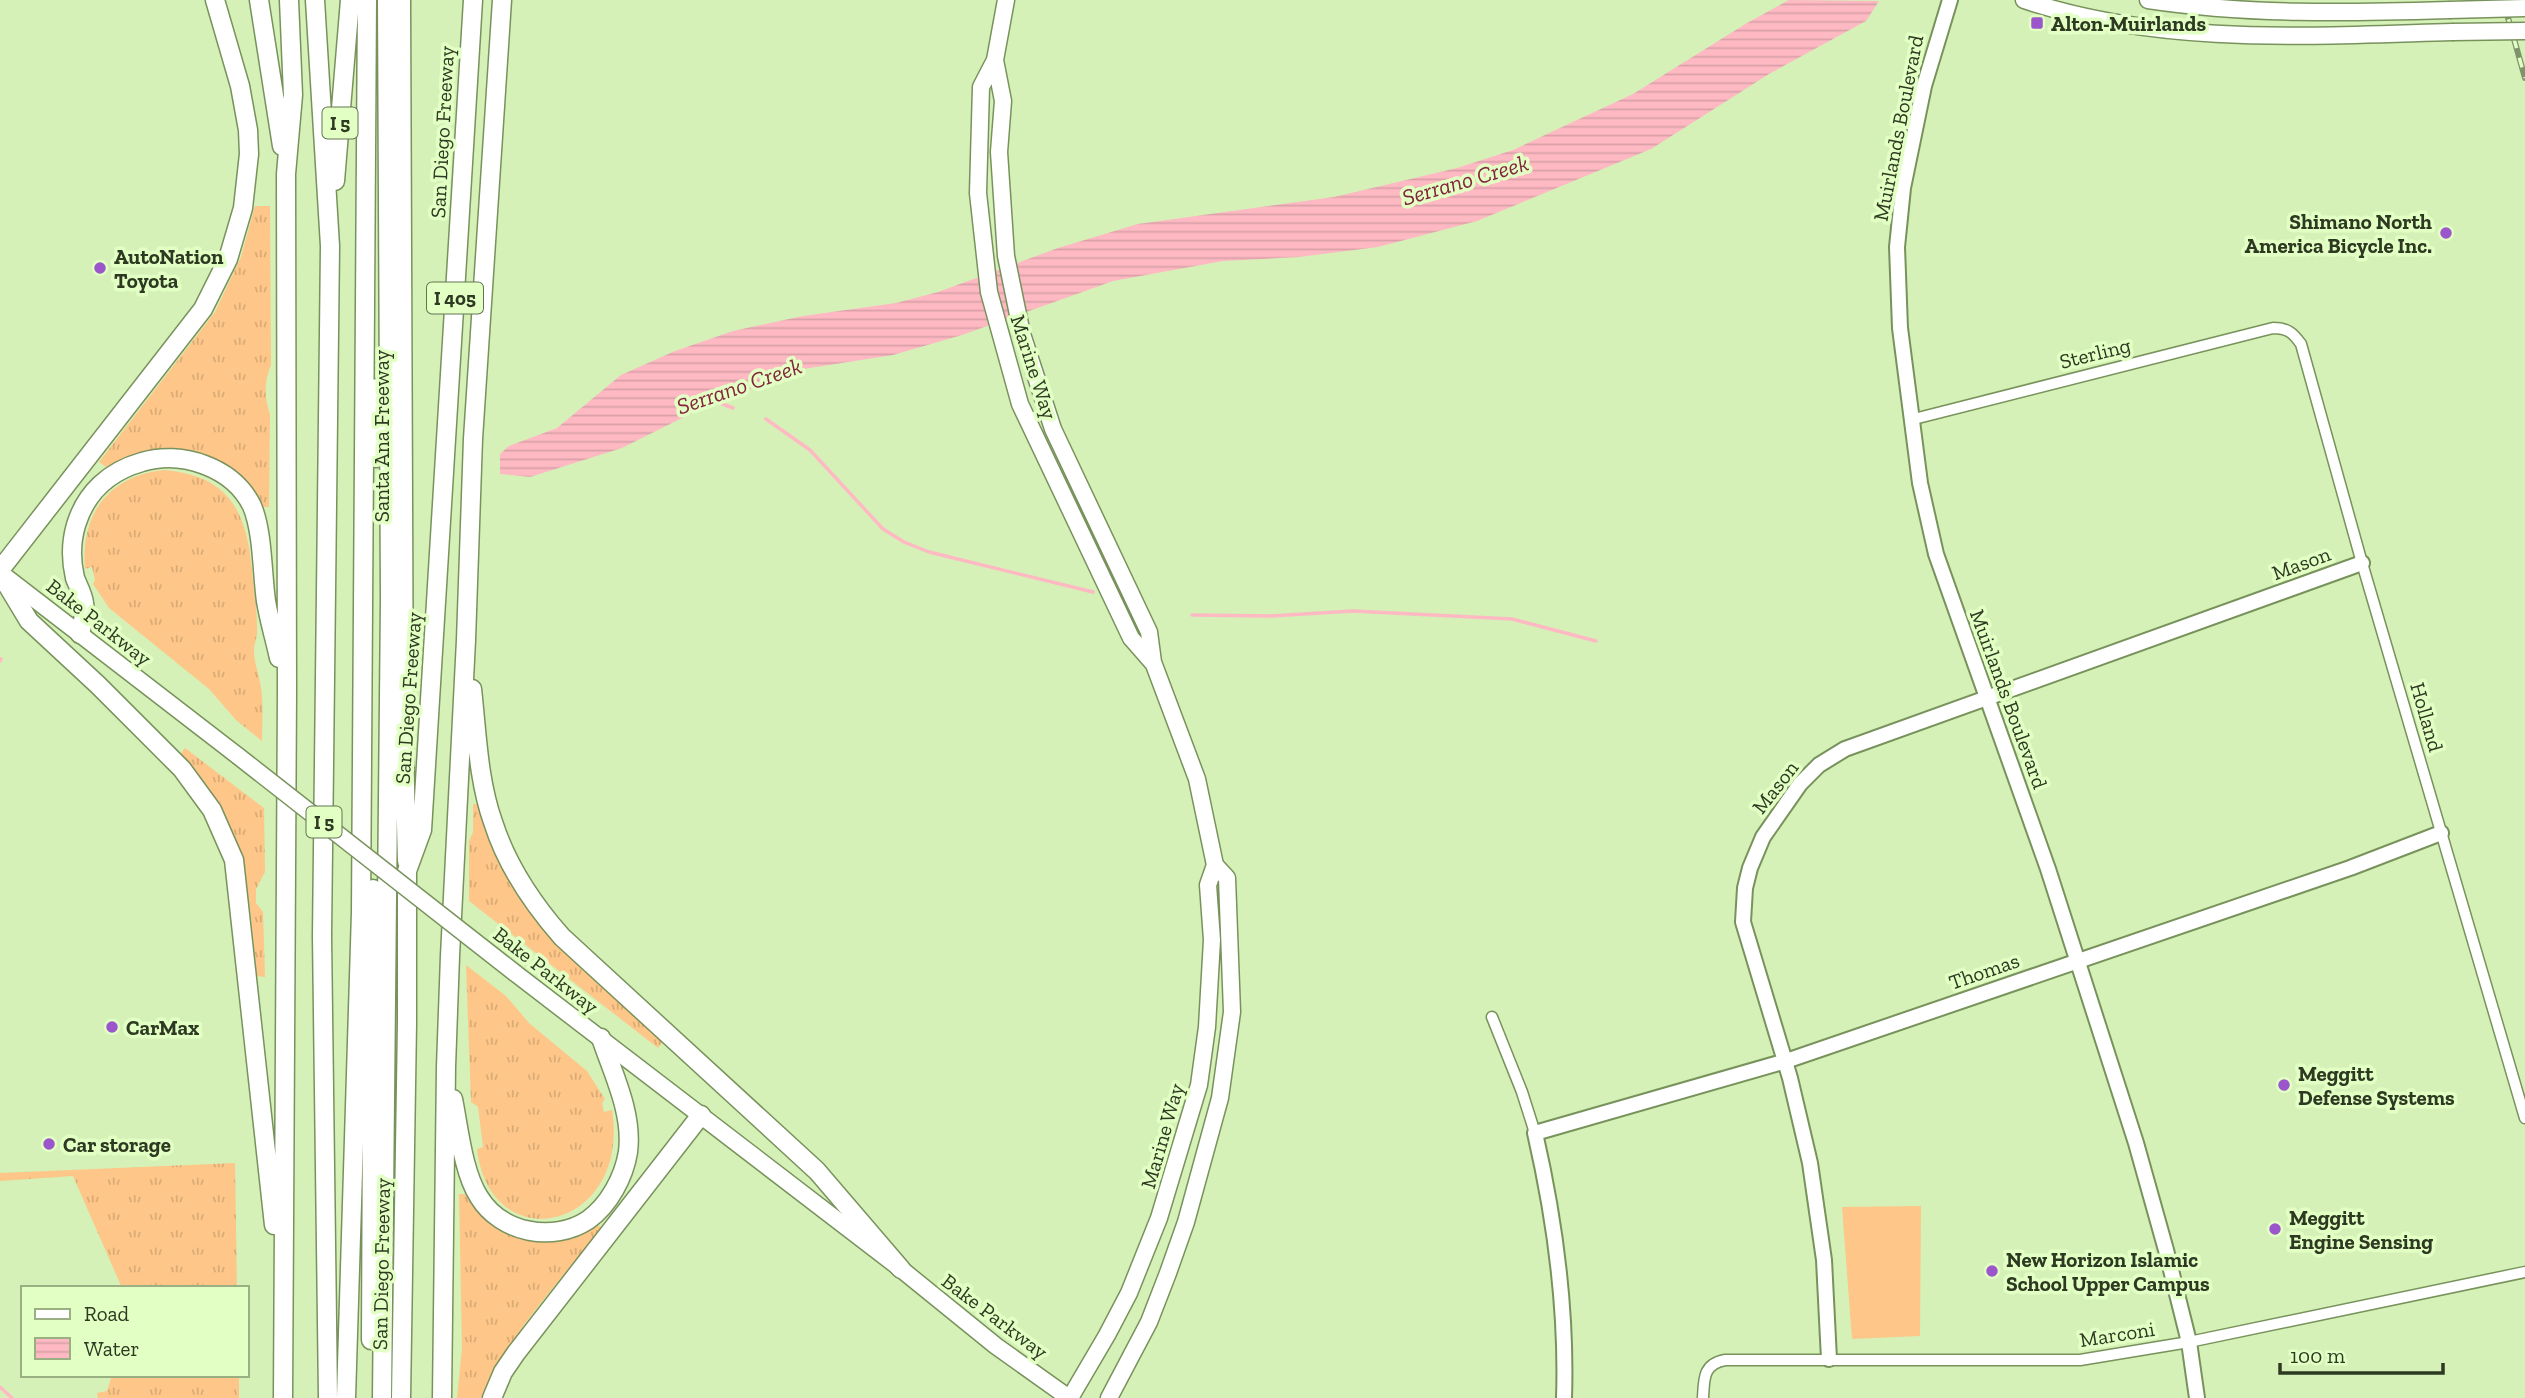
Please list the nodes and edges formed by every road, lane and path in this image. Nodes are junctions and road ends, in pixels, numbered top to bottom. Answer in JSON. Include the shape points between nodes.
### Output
{"nodes":[{"id":1,"x":215,"y":0,"type":"edge"},
{"id":2,"x":226,"y":0,"type":"edge"},
{"id":3,"x":259,"y":0,"type":"edge"},
{"id":4,"x":289,"y":0,"type":"edge"},
{"id":5,"x":315,"y":0,"type":"edge"},
{"id":6,"x":350,"y":0,"type":"edge"},
{"id":7,"x":367,"y":0,"type":"edge"},
{"id":8,"x":378,"y":0,"type":"edge"},
{"id":9,"x":387,"y":0,"type":"edge"},
{"id":10,"x":401,"y":0,"type":"edge"},
{"id":11,"x":473,"y":0,"type":"edge"},
{"id":12,"x":502,"y":0,"type":"edge"},
{"id":13,"x":1006,"y":0,"type":"edge"},
{"id":14,"x":1950,"y":0,"type":"edge"},
{"id":15,"x":2024,"y":0,"type":"edge"},
{"id":16,"x":2148,"y":0,"type":"edge"},
{"id":17,"x":2525,"y":8,"type":"edge"},
{"id":18,"x":2525,"y":31,"type":"edge"},
{"id":19,"x":232,"y":57,"type":"junction"},
{"id":20,"x":995,"y":60,"type":"junction"},
{"id":21,"x":286,"y":174,"type":"junction"},
{"id":22,"x":330,"y":246,"type":"junction"},
{"id":23,"x":2289,"y":330,"type":"joint"},
{"id":24,"x":1910,"y":420,"type":"junction"},
{"id":25,"x":2362,"y":563,"type":"junction"},
{"id":26,"x":0,"y":572,"type":"edge"},
{"id":27,"x":80,"y":634,"type":"junction"},
{"id":28,"x":466,"y":640,"type":"junction"},
{"id":29,"x":368,"y":641,"type":"junction"},
{"id":30,"x":1153,"y":662,"type":"junction"},
{"id":31,"x":287,"y":691,"type":"junction"},
{"id":32,"x":1985,"y":699,"type":"junction"},
{"id":33,"x":2441,"y":833,"type":"junction"},
{"id":34,"x":1215,"y":865,"type":"junction"},
{"id":35,"x":407,"y":871,"type":"junction"},
{"id":36,"x":2077,"y":961,"type":"junction"},
{"id":37,"x":1492,"y":1017,"type":"dead end"},
{"id":38,"x":601,"y":1038,"type":"junction"},
{"id":39,"x":1786,"y":1062,"type":"junction"},
{"id":40,"x":446,"y":1067,"type":"junction"},
{"id":41,"x":701,"y":1115,"type":"junction"},
{"id":42,"x":2525,"y":1118,"type":"edge"},
{"id":43,"x":1535,"y":1133,"type":"junction"},
{"id":44,"x":901,"y":1269,"type":"junction"},
{"id":45,"x":2525,"y":1272,"type":"edge"},
{"id":46,"x":282,"y":1291,"type":"junction"},
{"id":47,"x":2189,"y":1342,"type":"junction"},
{"id":48,"x":1829,"y":1359,"type":"junction"},
{"id":49,"x":283,"y":1398,"type":"edge"},
{"id":50,"x":328,"y":1398,"type":"edge"},
{"id":51,"x":346,"y":1398,"type":"edge"},
{"id":52,"x":371,"y":1398,"type":"edge"},
{"id":53,"x":382,"y":1398,"type":"edge"},
{"id":54,"x":401,"y":1398,"type":"edge"},
{"id":55,"x":442,"y":1398,"type":"edge"},
{"id":56,"x":492,"y":1398,"type":"edge"},
{"id":57,"x":1069,"y":1398,"type":"edge"},
{"id":58,"x":1109,"y":1398,"type":"edge"},
{"id":59,"x":1564,"y":1398,"type":"edge"},
{"id":60,"x":1703,"y":1398,"type":"edge"},
{"id":61,"x":2197,"y":1398,"type":"edge"}],
"edges":[{"from":1,"to":19,"type":"highway"},
{"from":2,"to":19,"type":"highway"},
{"from":3,"to":21,"type":"highway"},
{"from":4,"to":21,"type":"highway","via":[[293,95]]},
{"from":5,"to":22,"type":"highway"},
{"from":6,"to":22,"type":"highway","number":"I 5"},
{"from":7,"to":29,"type":"highway"},
{"from":8,"to":29,"type":"highway"},
{"from":9,"to":53,"type":"highway","via":[[389,776]]},
{"from":10,"to":35,"type":"highway","name":"Santa Ana Freeway"},
{"from":11,"to":35,"type":"highway","name":"San Diego Freeway","number":"I 405","via":[[422,830]]},
{"from":12,"to":28,"type":"highway","via":[[473,439]]},
{"from":13,"to":20,"type":"main road","name":"Marine Way"},
{"from":14,"to":24,"type":"street","name":"Muirlands Boulevard","via":[[1924,86],[1903,188],[1897,247]]},
{"from":15,"to":18,"type":"main road","bridge":true,"via":[[2098,19],[2217,34]]},
{"from":16,"to":17,"type":"main road","bridge":true,"via":[[2273,12]]},
{"from":19,"to":26,"type":"highway","via":[[249,154],[237,236],[223,272],[203,309]]},
{"from":20,"to":30,"type":"main road","name":"Marine Way","via":[[1003,101],[999,152],[1006,256],[1022,334],[1053,429],[1149,632]]},
{"from":20,"to":30,"type":"main road","name":"Marine Way","via":[[981,87],[978,180],[984,256],[998,327],[1035,438],[1131,638]]},
{"from":21,"to":31,"type":"highway"},
{"from":22,"to":50,"type":"highway","number":"I 5","via":[[322,936]]},
{"from":23,"to":24,"type":"street","name":"Sterling","via":[[2273,328]]},
{"from":23,"to":25,"type":"street","name":"Holland","via":[[2301,344]]},
{"from":24,"to":32,"type":"street","name":"Muirlands Boulevard","via":[[1936,554]]},
{"from":25,"to":32,"type":"street","name":"Mason"},
{"from":25,"to":33,"type":"street","name":"Holland"},
{"from":26,"to":27,"type":"main road","name":"Bake Parkway"},
{"from":26,"to":46,"type":"highway","via":[[29,621],[182,769],[225,836],[234,860]]},
{"from":27,"to":31,"type":"highway","via":[[85,605],[75,576],[73,538],[85,504],[97,487],[129,466],[172,457],[194,461],[217,471],[251,504]]},
{"from":27,"to":38,"type":"main road","name":"Bake Parkway","bridge":true},
{"from":28,"to":40,"type":"highway"},
{"from":28,"to":44,"type":"highway","via":[[492,822],[537,909],[817,1171]]},
{"from":29,"to":51,"type":"highway"},
{"from":29,"to":52,"type":"highway"},
{"from":30,"to":34,"type":"main road","name":"Marine Way","via":[[1197,779]]},
{"from":31,"to":46,"type":"highway"},
{"from":32,"to":36,"type":"street","name":"Muirlands Boulevard"},
{"from":32,"to":39,"type":"street","name":"Mason","via":[[1872,738],[1819,765],[1763,837],[1745,888],[1743,922]]},
{"from":33,"to":36,"type":"street","name":"Thomas"},
{"from":33,"to":42,"type":"street","name":"Holland"},
{"from":34,"to":57,"type":"main road","name":"Marine Way","via":[[1208,885],[1210,998],[1199,1085],[1159,1219],[1129,1293]]},
{"from":34,"to":58,"type":"main road","name":"Marine Way","via":[[1227,878],[1233,1012],[1220,1098],[1168,1273],[1149,1322]]},
{"from":35,"to":54,"type":"highway","name":"San Diego Freeway"},
{"from":36,"to":39,"type":"street","name":"Thomas"},
{"from":36,"to":47,"type":"street","name":"Muirlands Boulevard","via":[[2136,1143]]},
{"from":37,"to":43,"type":"street"},
{"from":38,"to":40,"type":"highway","via":[[626,1112],[628,1151],[619,1180],[602,1207],[590,1219],[559,1230],[542,1233],[512,1226],[480,1199],[469,1174]]},
{"from":38,"to":41,"type":"main road","name":"Bake Parkway"},
{"from":39,"to":43,"type":"street","name":"Thomas"},
{"from":39,"to":48,"type":"street","name":"Mason","via":[[1810,1163],[1824,1260]]},
{"from":40,"to":55,"type":"highway"},
{"from":41,"to":44,"type":"main road","name":"Bake Parkway"},
{"from":41,"to":56,"type":"highway","via":[[516,1353]]},
{"from":43,"to":59,"type":"street","via":[[1555,1228],[1566,1354]]},
{"from":44,"to":57,"type":"main road","name":"Bake Parkway"},
{"from":45,"to":47,"type":"street","name":"Marconi"},
{"from":46,"to":49,"type":"highway"},
{"from":47,"to":48,"type":"street","name":"Marconi","via":[[2080,1360]]},
{"from":47,"to":61,"type":"street","name":"Muirlands Boulevard"},
{"from":48,"to":60,"type":"street","name":"Marconi","via":[[1716,1362],[1705,1374]]}]}
